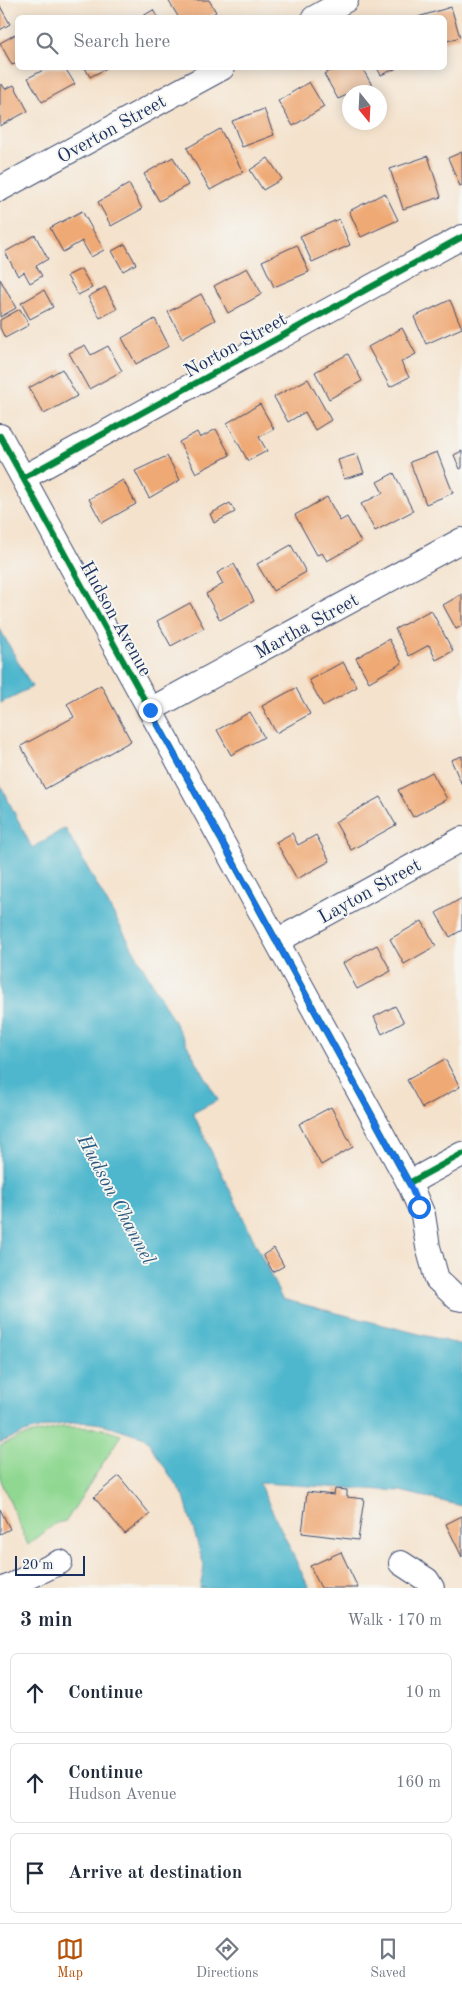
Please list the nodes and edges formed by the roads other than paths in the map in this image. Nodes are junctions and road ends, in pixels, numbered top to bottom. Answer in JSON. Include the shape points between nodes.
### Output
{"nodes":[{"id":1,"x":346,"y":0,"type":"edge"},
{"id":2,"x":319,"y":15,"type":"edge"},
{"id":3,"x":218,"y":70,"type":"edge"},
{"id":4,"x":0,"y":189,"type":"edge"},
{"id":5,"x":462,"y":237,"type":"edge"},
{"id":6,"x":0,"y":436,"type":"edge"},
{"id":7,"x":23,"y":478,"type":"junction"},
{"id":8,"x":462,"y":540,"type":"edge"},
{"id":9,"x":150,"y":710,"type":"junction"},
{"id":10,"x":462,"y":840,"type":"edge"},
{"id":11,"x":277,"y":941,"type":"junction"},
{"id":12,"x":462,"y":1154,"type":"edge"},
{"id":13,"x":409,"y":1183,"type":"junction"},
{"id":14,"x":462,"y":1298,"type":"edge"},
{"id":15,"x":60,"y":1562,"type":"dead end"},
{"id":16,"x":401,"y":1563,"type":"dead end"},
{"id":17,"x":6,"y":1588,"type":"edge"},
{"id":18,"x":432,"y":1588,"type":"edge"}],
"edges":[{"from":1,"to":2,"type":"street"},
{"from":3,"to":4,"type":"street","name":"Overton Street"},
{"from":5,"to":7,"type":"street","name":"Norton Street"},
{"from":6,"to":7,"type":"street","name":"Hudson Avenue"},
{"from":7,"to":9,"type":"street","name":"Hudson Avenue"},
{"from":8,"to":9,"type":"street","name":"Martha Street"},
{"from":9,"to":11,"type":"street","name":"Hudson Avenue"},
{"from":10,"to":11,"type":"street","name":"Layton Street"},
{"from":11,"to":13,"type":"street","name":"Hudson Avenue"},
{"from":12,"to":13,"type":"street"},
{"from":13,"to":14,"type":"street","name":"Hudson Avenue","via":[[423,1215],[437,1279],[457,1298]]},
{"from":15,"to":17,"type":"street"},
{"from":16,"to":18,"type":"street","via":[[427,1580]]}]}
